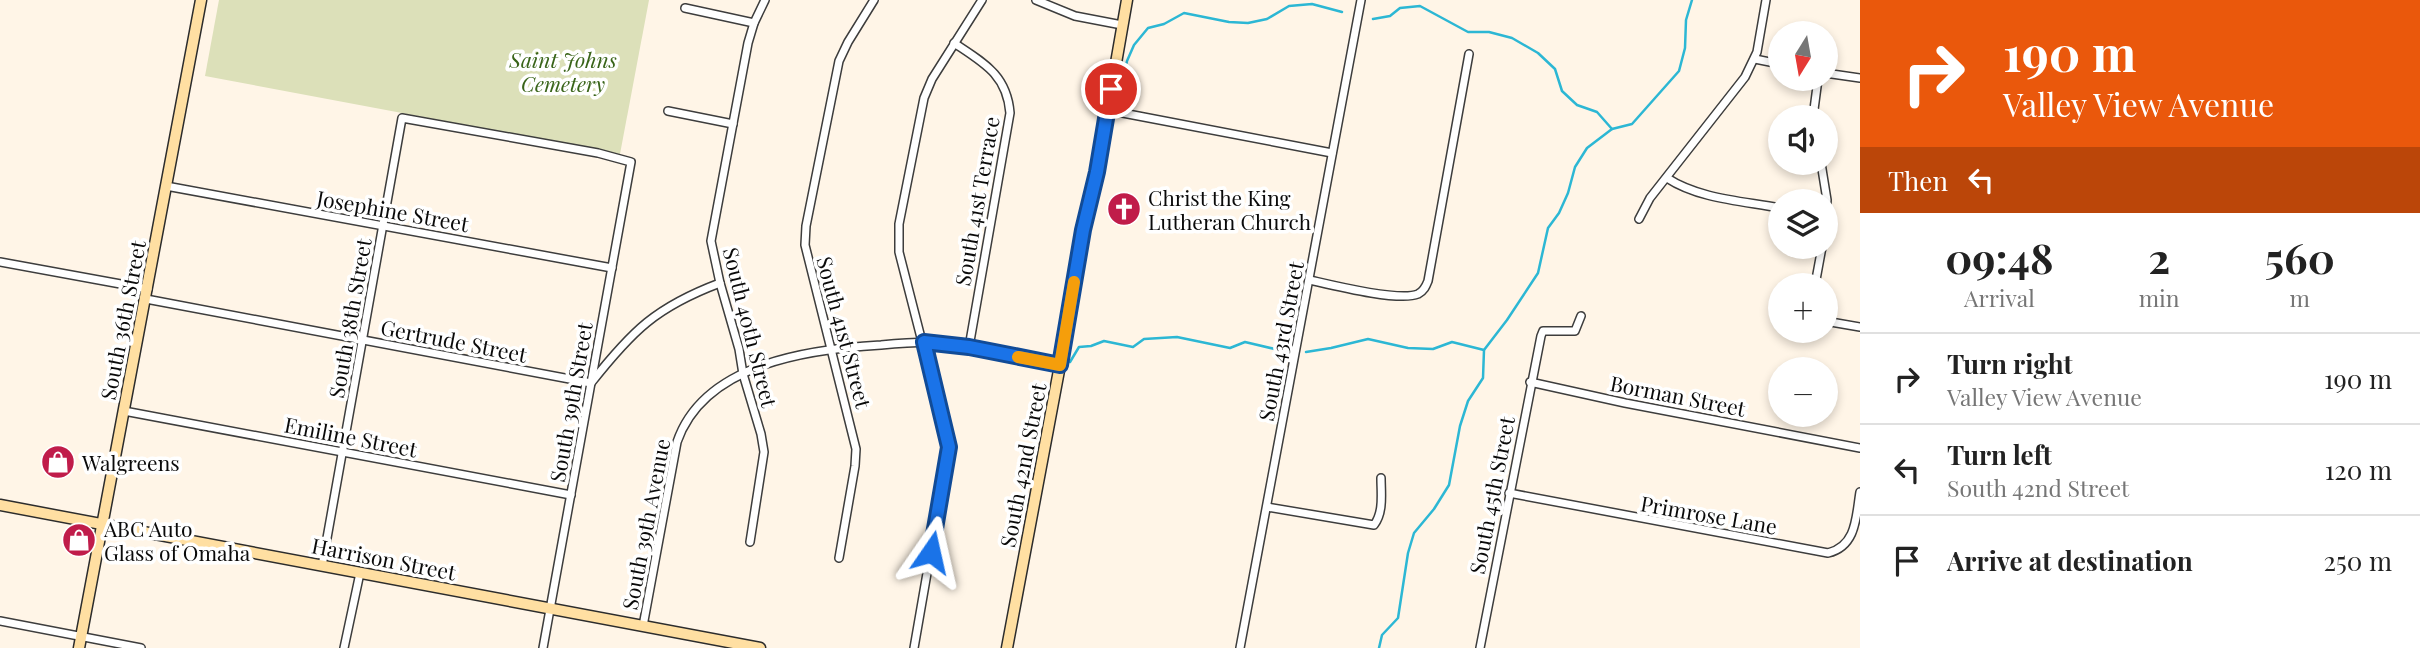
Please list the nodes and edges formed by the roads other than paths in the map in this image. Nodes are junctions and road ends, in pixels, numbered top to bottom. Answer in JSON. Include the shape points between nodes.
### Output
{"nodes":[{"id":1,"x":201,"y":0,"type":"edge"},
{"id":2,"x":765,"y":0,"type":"edge"},
{"id":3,"x":874,"y":0,"type":"edge"},
{"id":4,"x":982,"y":0,"type":"edge"},
{"id":5,"x":1035,"y":0,"type":"edge"},
{"id":6,"x":1127,"y":0,"type":"edge"},
{"id":7,"x":1361,"y":0,"type":"edge"},
{"id":8,"x":1766,"y":0,"type":"edge"},
{"id":9,"x":685,"y":8,"type":"dead end"},
{"id":10,"x":754,"y":23,"type":"junction"},
{"id":11,"x":1122,"y":25,"type":"junction"},
{"id":12,"x":954,"y":43,"type":"junction"},
{"id":13,"x":1469,"y":54,"type":"dead end"},
{"id":14,"x":1755,"y":58,"type":"junction"},
{"id":15,"x":1768,"y":61,"type":"edge"},
{"id":16,"x":1838,"y":75,"type":"edge"},
{"id":17,"x":1860,"y":78,"type":"edge"},
{"id":18,"x":1107,"y":110,"type":"junction"},
{"id":19,"x":668,"y":111,"type":"dead end"},
{"id":20,"x":733,"y":124,"type":"junction"},
{"id":21,"x":1332,"y":153,"type":"junction"},
{"id":22,"x":631,"y":162,"type":"joint"},
{"id":23,"x":1667,"y":178,"type":"junction"},
{"id":24,"x":166,"y":186,"type":"junction"},
{"id":25,"x":1768,"y":206,"type":"edge"},
{"id":26,"x":1639,"y":219,"type":"dead end"},
{"id":27,"x":383,"y":226,"type":"junction"},
{"id":28,"x":0,"y":262,"type":"edge"},
{"id":29,"x":612,"y":268,"type":"junction"},
{"id":30,"x":1310,"y":280,"type":"junction"},
{"id":31,"x":720,"y":283,"type":"junction"},
{"id":32,"x":147,"y":294,"type":"junction"},
{"id":33,"x":1581,"y":316,"type":"dead end"},
{"id":34,"x":1838,"y":324,"type":"edge"},
{"id":35,"x":1860,"y":327,"type":"edge"},
{"id":36,"x":362,"y":340,"type":"junction"},
{"id":37,"x":924,"y":342,"type":"junction"},
{"id":38,"x":969,"y":347,"type":"junction"},
{"id":39,"x":832,"y":348,"type":"junction"},
{"id":40,"x":1060,"y":365,"type":"junction"},
{"id":41,"x":743,"y":374,"type":"junction"},
{"id":42,"x":1530,"y":382,"type":"junction"},
{"id":43,"x":591,"y":383,"type":"junction"},
{"id":44,"x":124,"y":411,"type":"junction"},
{"id":45,"x":1860,"y":448,"type":"edge"},
{"id":46,"x":343,"y":453,"type":"junction"},
{"id":47,"x":1381,"y":478,"type":"dead end"},
{"id":48,"x":1860,"y":492,"type":"edge"},
{"id":49,"x":1509,"y":493,"type":"junction"},
{"id":50,"x":571,"y":495,"type":"junction"},
{"id":51,"x":0,"y":505,"type":"edge"},
{"id":52,"x":1267,"y":507,"type":"junction"},
{"id":53,"x":104,"y":525,"type":"junction"},
{"id":54,"x":750,"y":542,"type":"dead end"},
{"id":55,"x":839,"y":558,"type":"dead end"},
{"id":56,"x":321,"y":566,"type":"junction"},
{"id":57,"x":360,"y":573,"type":"junction"},
{"id":58,"x":551,"y":609,"type":"junction"},
{"id":59,"x":0,"y":621,"type":"edge"},
{"id":60,"x":643,"y":626,"type":"junction"},
{"id":61,"x":80,"y":643,"type":"edge"},
{"id":62,"x":141,"y":648,"type":"edge"},
{"id":63,"x":344,"y":648,"type":"edge"},
{"id":64,"x":543,"y":648,"type":"edge"},
{"id":65,"x":760,"y":648,"type":"edge"},
{"id":66,"x":914,"y":648,"type":"edge"},
{"id":67,"x":1007,"y":648,"type":"edge"},
{"id":68,"x":1241,"y":648,"type":"edge"},
{"id":69,"x":1480,"y":648,"type":"edge"}],
"edges":[{"from":1,"to":24,"type":"main road","name":"South 36th Street"},
{"from":2,"to":10,"type":"street","name":"South 40th Street"},
{"from":3,"to":39,"type":"street","name":"South 41st Street","via":[[839,61],[806,226],[806,258]]},
{"from":4,"to":12,"type":"street"},
{"from":5,"to":11,"type":"street","via":[[1075,16]]},
{"from":6,"to":11,"type":"main road","name":"South 42nd Street"},
{"from":7,"to":21,"type":"street","name":"South 43rd Street"},
{"from":8,"to":14,"type":"street"},
{"from":9,"to":10,"type":"street"},
{"from":10,"to":20,"type":"street","name":"South 40th Street"},
{"from":11,"to":18,"type":"main road","name":"South 42nd Street"},
{"from":12,"to":37,"type":"street","via":[[924,98],[900,225],[900,252]]},
{"from":12,"to":38,"type":"street","name":"South 41st Terrace","via":[[996,73],[1005,87],[1010,113]]},
{"from":13,"to":30,"type":"street","via":[[1423,290],[1391,295]]},
{"from":14,"to":15,"type":"street"},
{"from":14,"to":23,"type":"street"},
{"from":16,"to":17,"type":"street"},
{"from":18,"to":21,"type":"street"},
{"from":18,"to":40,"type":"main road","name":"South 42nd Street"},
{"from":19,"to":20,"type":"street"},
{"from":20,"to":31,"type":"street","name":"South 40th Street","via":[[711,241]]},
{"from":21,"to":30,"type":"street","name":"South 43rd Street"},
{"from":22,"to":27,"type":"street","name":"South 38th Street","via":[[402,118]]},
{"from":22,"to":29,"type":"street","name":"South 39th Street"},
{"from":23,"to":25,"type":"street","via":[[1696,192]]},
{"from":23,"to":26,"type":"street"},
{"from":24,"to":27,"type":"street","name":"Josephine Street"},
{"from":24,"to":32,"type":"main road","name":"South 36th Street"},
{"from":27,"to":29,"type":"street","name":"Josephine Street"},
{"from":27,"to":36,"type":"street","name":"South 38th Street"},
{"from":28,"to":32,"type":"street","name":"Gertrude Street"},
{"from":29,"to":43,"type":"street","name":"South 39th Street"},
{"from":30,"to":52,"type":"street","name":"South 43rd Street"},
{"from":31,"to":41,"type":"street","name":"South 40th Street"},
{"from":31,"to":43,"type":"street","via":[[671,304],[639,328]]},
{"from":32,"to":36,"type":"street","name":"Gertrude Street"},
{"from":32,"to":44,"type":"main road","name":"South 36th Street"},
{"from":33,"to":42,"type":"street","name":"South 45th Street","via":[[1575,331],[1543,331]]},
{"from":34,"to":35,"type":"street"},
{"from":36,"to":43,"type":"street","name":"Gertrude Street"},
{"from":36,"to":46,"type":"street","name":"South 38th Street"},
{"from":37,"to":38,"type":"street","name":"South 39th Avenue"},
{"from":37,"to":39,"type":"street","name":"South 39th Avenue"},
{"from":37,"to":66,"type":"street","via":[[949,447]]},
{"from":38,"to":40,"type":"street","name":"South 39th Avenue"},
{"from":39,"to":41,"type":"street","name":"South 39th Avenue","via":[[791,356]]},
{"from":39,"to":55,"type":"street","name":"South 41st Street","via":[[856,449]]},
{"from":40,"to":67,"type":"main road","name":"South 42nd Street"},
{"from":41,"to":54,"type":"street","name":"South 40th Street","via":[[764,452]]},
{"from":41,"to":60,"type":"street","name":"South 39th Avenue","via":[[708,395],[681,430]]},
{"from":42,"to":45,"type":"street","name":"Borman Street"},
{"from":42,"to":49,"type":"street","name":"South 45th Street"},
{"from":43,"to":50,"type":"street","name":"South 39th Street"},
{"from":44,"to":46,"type":"street","name":"Emiline Street"},
{"from":44,"to":53,"type":"main road","name":"South 36th Street"},
{"from":46,"to":50,"type":"street","name":"Emiline Street"},
{"from":46,"to":56,"type":"street","name":"South 38th Street"},
{"from":47,"to":52,"type":"street","via":[[1379,519],[1374,525]]},
{"from":48,"to":49,"type":"street","name":"Primrose Lane","via":[[1849,541],[1828,554]]},
{"from":49,"to":69,"type":"street","name":"South 45th Street"},
{"from":50,"to":58,"type":"street","name":"South 39th Street"},
{"from":51,"to":53,"type":"main road","name":"Harrison Street"},
{"from":52,"to":68,"type":"street","name":"South 43rd Street"},
{"from":53,"to":56,"type":"main road","name":"Harrison Street"},
{"from":53,"to":61,"type":"main road","name":"South 36th Street"},
{"from":56,"to":57,"type":"main road","name":"Harrison Street"},
{"from":57,"to":58,"type":"main road","name":"Harrison Street"},
{"from":57,"to":63,"type":"street"},
{"from":58,"to":60,"type":"main road","name":"Harrison Street"},
{"from":58,"to":64,"type":"street","name":"South 39th Street"},
{"from":59,"to":61,"type":"street"},
{"from":60,"to":65,"type":"main road","name":"Harrison Street"},
{"from":61,"to":62,"type":"street"}]}
